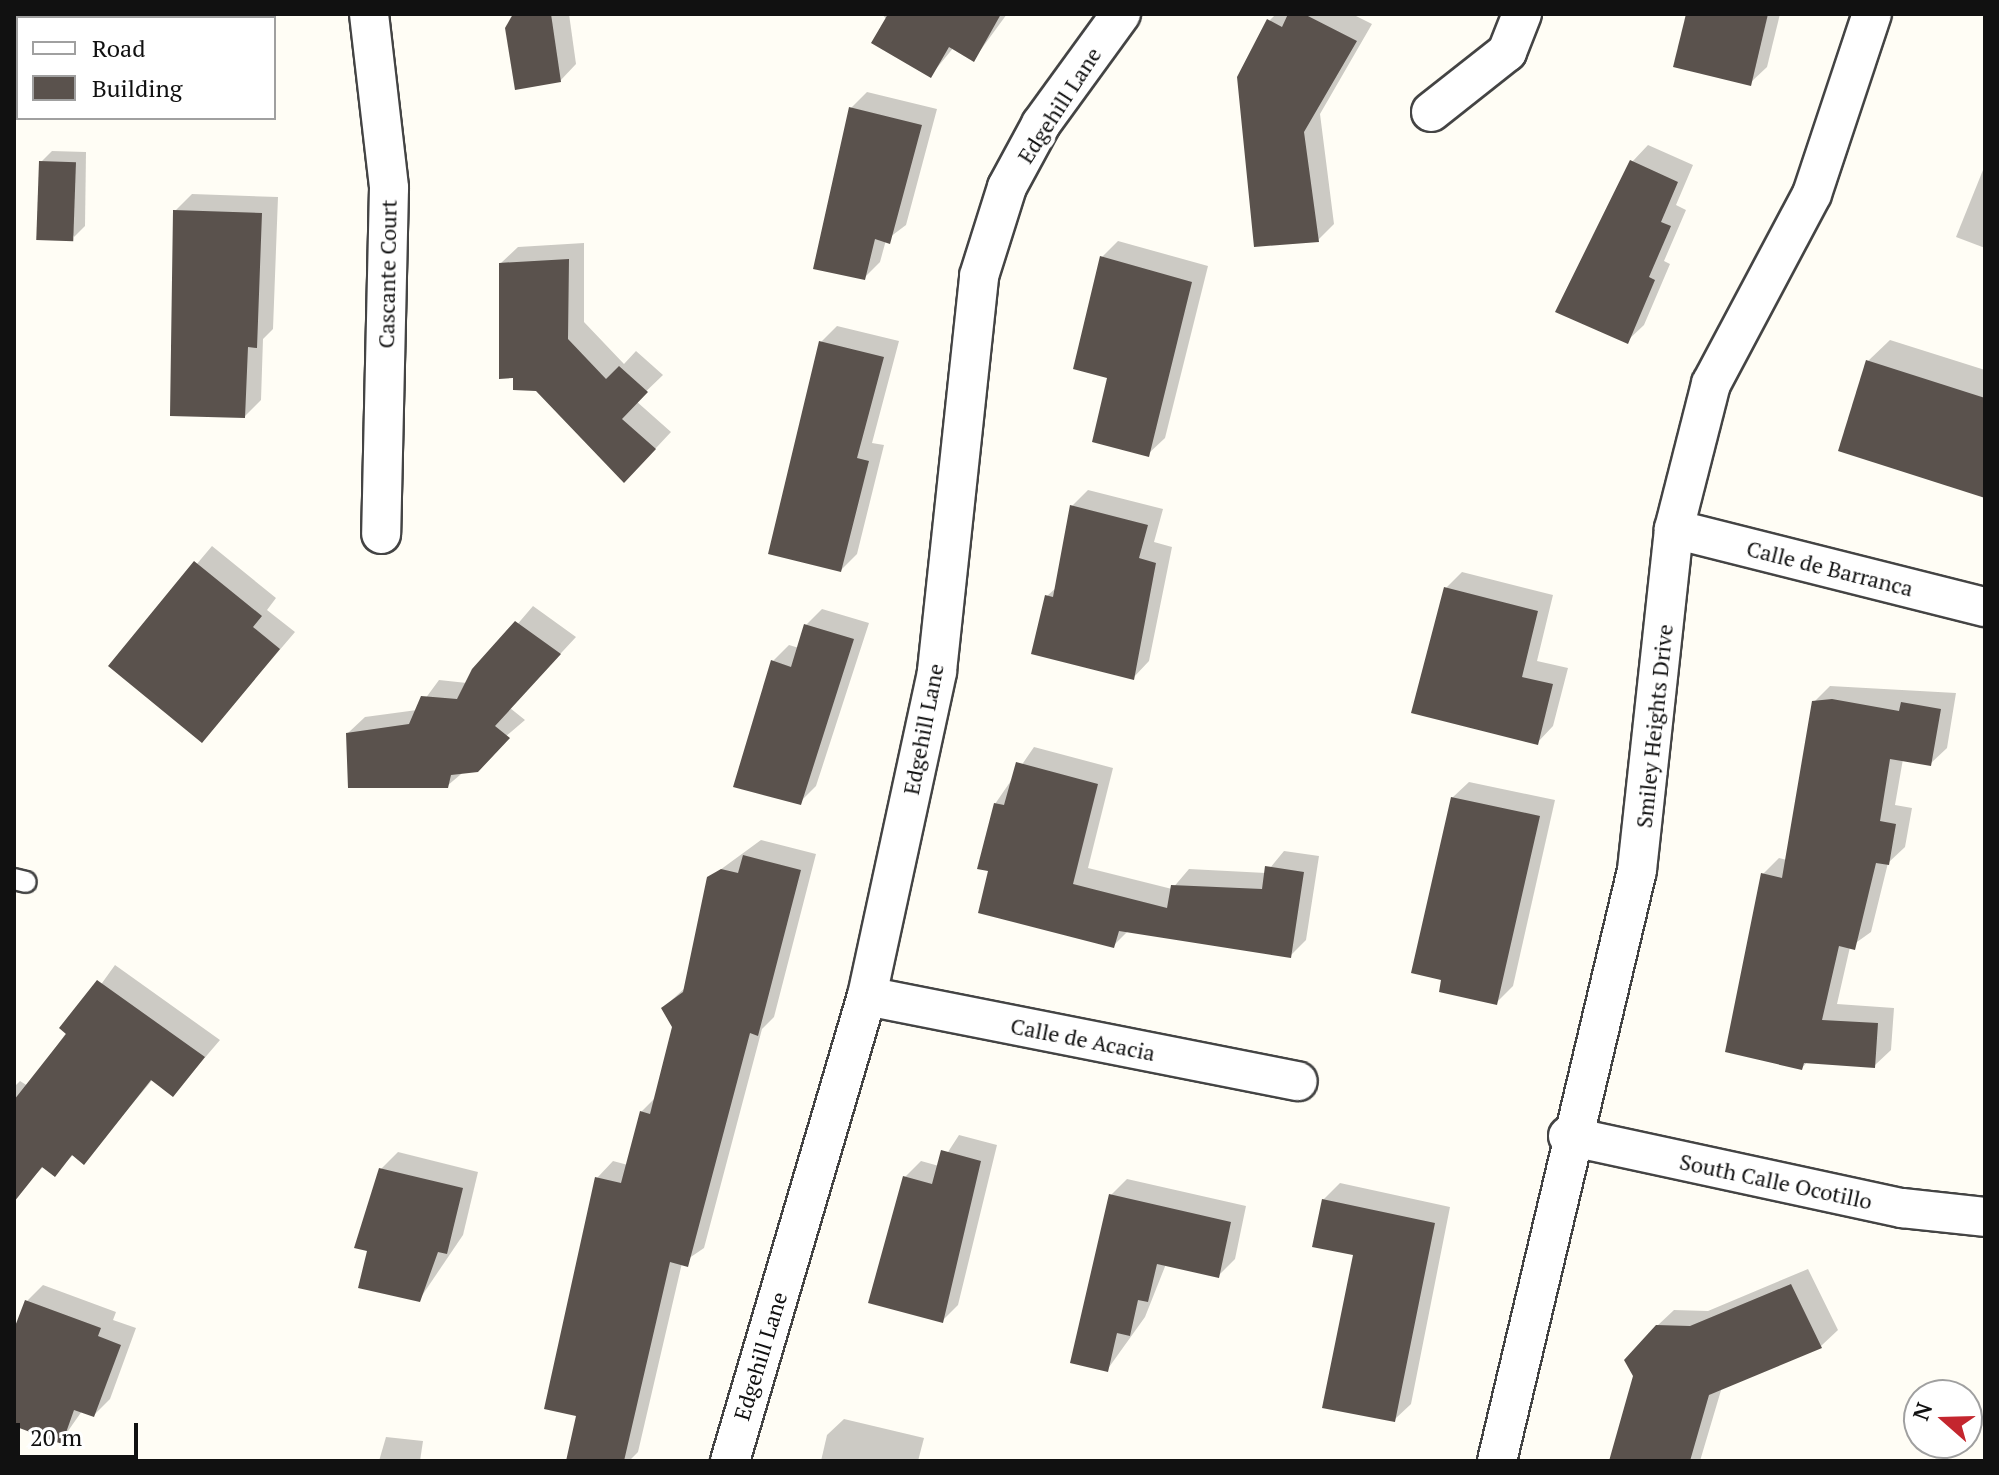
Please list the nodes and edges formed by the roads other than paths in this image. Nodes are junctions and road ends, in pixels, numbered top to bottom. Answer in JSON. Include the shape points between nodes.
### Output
{"nodes":[{"id":1,"x":369,"y":14,"type":"edge"},
{"id":2,"x":1121,"y":14,"type":"edge"},
{"id":3,"x":1522,"y":14,"type":"edge"},
{"id":4,"x":1872,"y":14,"type":"edge"},
{"id":5,"x":1431,"y":112,"type":"dead end"},
{"id":6,"x":1674,"y":529,"type":"junction"},
{"id":7,"x":381,"y":534,"type":"dead end"},
{"id":8,"x":1985,"y":607,"type":"edge"},
{"id":9,"x":867,"y":996,"type":"junction"},
{"id":10,"x":1298,"y":1081,"type":"dead end"},
{"id":11,"x":1568,"y":1136,"type":"junction"},
{"id":12,"x":1985,"y":1217,"type":"edge"},
{"id":13,"x":730,"y":1461,"type":"edge"},
{"id":14,"x":1497,"y":1461,"type":"edge"}],
"edges":[{"from":1,"to":7,"type":"street","name":"Cascante Court","via":[[389,188]]},
{"from":2,"to":9,"type":"street","name":"Edgehill Lane","via":[[1041,124],[1007,187],[979,276],[937,671]]},
{"from":3,"to":5,"type":"street","via":[[1507,52]]},
{"from":4,"to":6,"type":"street","name":"Smiley Heights Drive","via":[[1812,194],[1711,384]]},
{"from":6,"to":8,"type":"street","name":"Calle de Barranca"},
{"from":6,"to":11,"type":"street","name":"Smiley Heights Drive","via":[[1637,870]]},
{"from":9,"to":10,"type":"street","name":"Calle de Acacia"},
{"from":9,"to":13,"type":"street","name":"Edgehill Lane"},
{"from":11,"to":12,"type":"street","name":"South Calle Ocotillo","via":[[1902,1208]]},
{"from":11,"to":14,"type":"street","name":"Smiley Heights Drive"}]}
